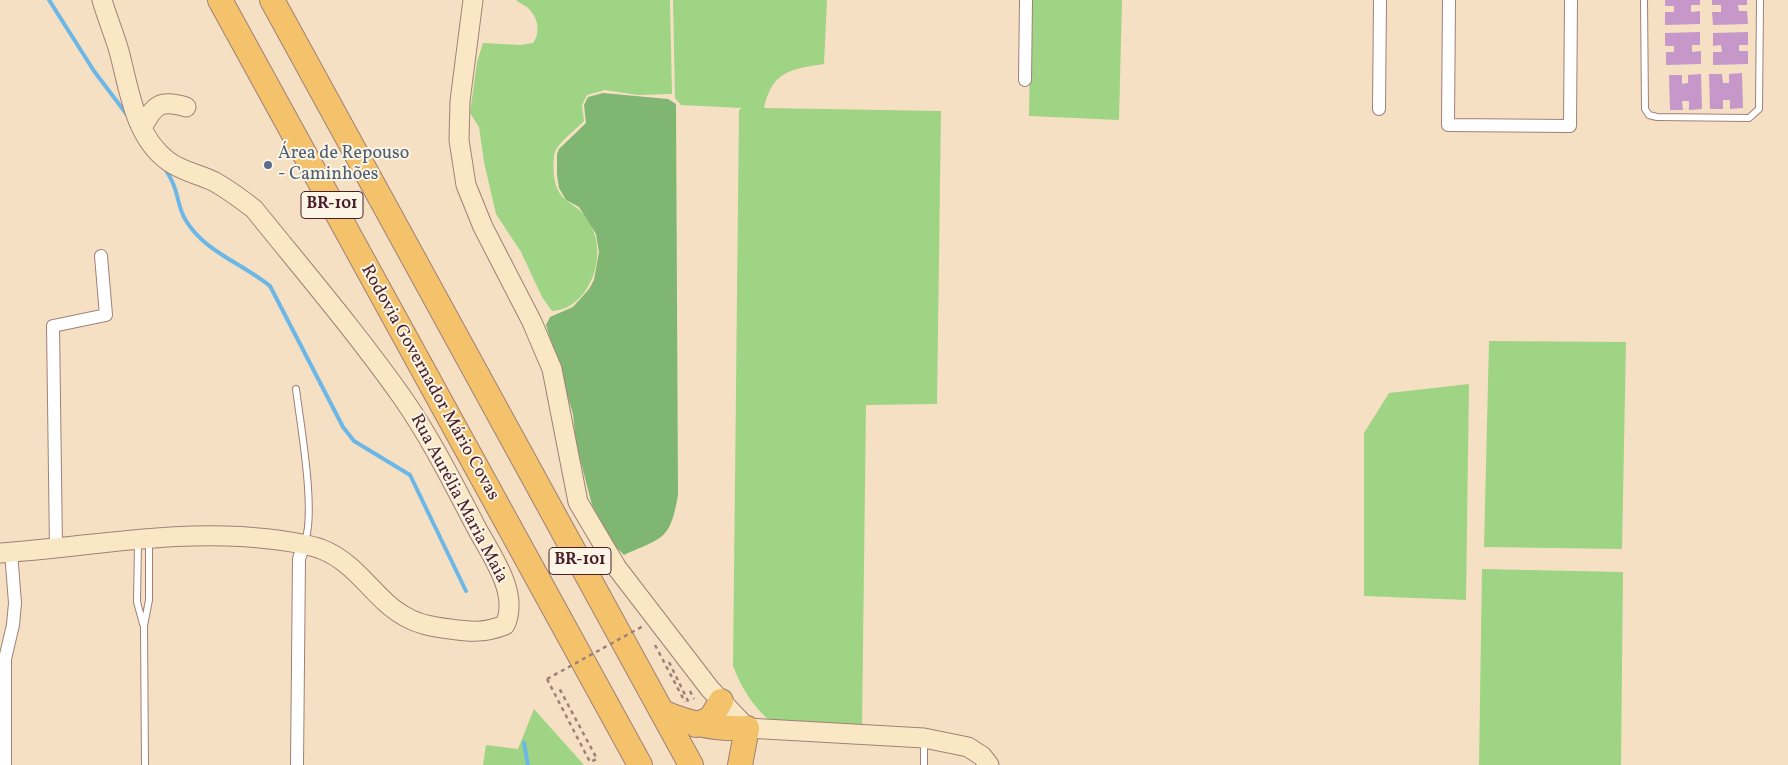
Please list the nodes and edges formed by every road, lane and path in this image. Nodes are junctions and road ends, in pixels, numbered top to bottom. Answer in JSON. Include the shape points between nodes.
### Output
{"nodes":[{"id":1,"x":102,"y":0,"type":"edge"},
{"id":2,"x":220,"y":0,"type":"edge"},
{"id":3,"x":272,"y":0,"type":"edge"},
{"id":4,"x":473,"y":0,"type":"edge"},
{"id":5,"x":1026,"y":0,"type":"edge"},
{"id":6,"x":1380,"y":0,"type":"edge"},
{"id":7,"x":1448,"y":0,"type":"edge"},
{"id":8,"x":1571,"y":0,"type":"edge"},
{"id":9,"x":1644,"y":0,"type":"edge"},
{"id":10,"x":1760,"y":0,"type":"edge"},
{"id":11,"x":1025,"y":80,"type":"dead end"},
{"id":12,"x":186,"y":107,"type":"dead end"},
{"id":13,"x":1379,"y":109,"type":"dead end"},
{"id":14,"x":142,"y":128,"type":"junction"},
{"id":15,"x":101,"y":256,"type":"dead end"},
{"id":16,"x":296,"y":389,"type":"dead end"},
{"id":17,"x":143,"y":540,"type":"junction"},
{"id":18,"x":304,"y":544,"type":"junction"},
{"id":19,"x":56,"y":549,"type":"junction"},
{"id":20,"x":5,"y":552,"type":"edge"},
{"id":21,"x":144,"y":626,"type":"junction"},
{"id":22,"x":649,"y":634,"type":"dead end"},
{"id":23,"x":654,"y":643,"type":"dead end"},
{"id":24,"x":674,"y":660,"type":"dead end"},
{"id":25,"x":686,"y":683,"type":"dead end"},
{"id":26,"x":558,"y":686,"type":"dead end"},
{"id":27,"x":694,"y":699,"type":"dead end"},
{"id":28,"x":721,"y":701,"type":"junction"},
{"id":29,"x":662,"y":712,"type":"junction"},
{"id":30,"x":696,"y":725,"type":"junction"},
{"id":31,"x":747,"y":728,"type":"junction"},
{"id":32,"x":924,"y":738,"type":"junction"},
{"id":33,"x":5,"y":765,"type":"edge"},
{"id":34,"x":145,"y":765,"type":"edge"},
{"id":35,"x":297,"y":765,"type":"edge"},
{"id":36,"x":640,"y":765,"type":"edge"},
{"id":37,"x":691,"y":765,"type":"edge"},
{"id":38,"x":740,"y":765,"type":"edge"},
{"id":39,"x":924,"y":765,"type":"edge"},
{"id":40,"x":989,"y":765,"type":"edge"}],
"edges":[{"from":1,"to":14,"type":"street","name":"Rua Aurélia Maria Maia"},
{"from":2,"to":36,"type":"highway","name":"Rodovia Governador Mário Covas","number":"BR-101"},
{"from":3,"to":29,"type":"highway","number":"BR-101"},
{"from":4,"to":28,"type":"street","via":[[460,111],[459,140],[466,185],[552,369],[578,502],[617,568]]},
{"from":5,"to":11,"type":"street"},
{"from":6,"to":13,"type":"street"},
{"from":7,"to":8,"type":"street","via":[[1448,125],[1570,126]]},
{"from":9,"to":10,"type":"lane","via":[[1645,109],[1649,115],[1749,118],[1759,109]]},
{"from":12,"to":14,"type":"street","via":[[172,102],[160,104]]},
{"from":14,"to":18,"type":"street","name":"Rua Aurélia Maria Maia","via":[[170,163],[231,191],[254,209],[402,397],[437,453],[496,566],[510,596],[510,615],[505,625],[488,632],[474,633],[422,624],[393,608],[346,563]]},
{"from":15,"to":19,"type":"street","via":[[106,315],[53,326]]},
{"from":16,"to":18,"type":"lane","via":[[307,479],[309,533]]},
{"from":17,"to":18,"type":"street","name":"Rua Aurélia Maria Maia","via":[[232,535]]},
{"from":17,"to":19,"type":"street","name":"Rua Aurélia Maria Maia"},
{"from":17,"to":21,"type":"lane","via":[[149,600]]},
{"from":17,"to":21,"type":"lane","via":[[137,602]]},
{"from":18,"to":35,"type":"street","via":[[300,559]]},
{"from":19,"to":20,"type":"street","name":"Rua Aurélia Maria Maia"},
{"from":20,"to":33,"type":"street","via":[[15,603],[5,659]]},
{"from":21,"to":34,"type":"lane"},
{"from":22,"to":26,"type":"path","bridge":true,"via":[[644,625],[547,679],[590,762],[597,759]]},
{"from":23,"to":24,"type":"path","via":[[686,704],[690,703],[668,662]]},
{"from":25,"to":27,"type":"path"},
{"from":28,"to":30,"type":"highway","via":[[711,718]]},
{"from":28,"to":31,"type":"street"},
{"from":29,"to":30,"type":"highway"},
{"from":29,"to":37,"type":"highway","number":"BR-101"},
{"from":30,"to":31,"type":"highway"},
{"from":31,"to":32,"type":"street"},
{"from":31,"to":38,"type":"highway"},
{"from":32,"to":39,"type":"lane"},
{"from":32,"to":40,"type":"street","via":[[968,747]]}]}
